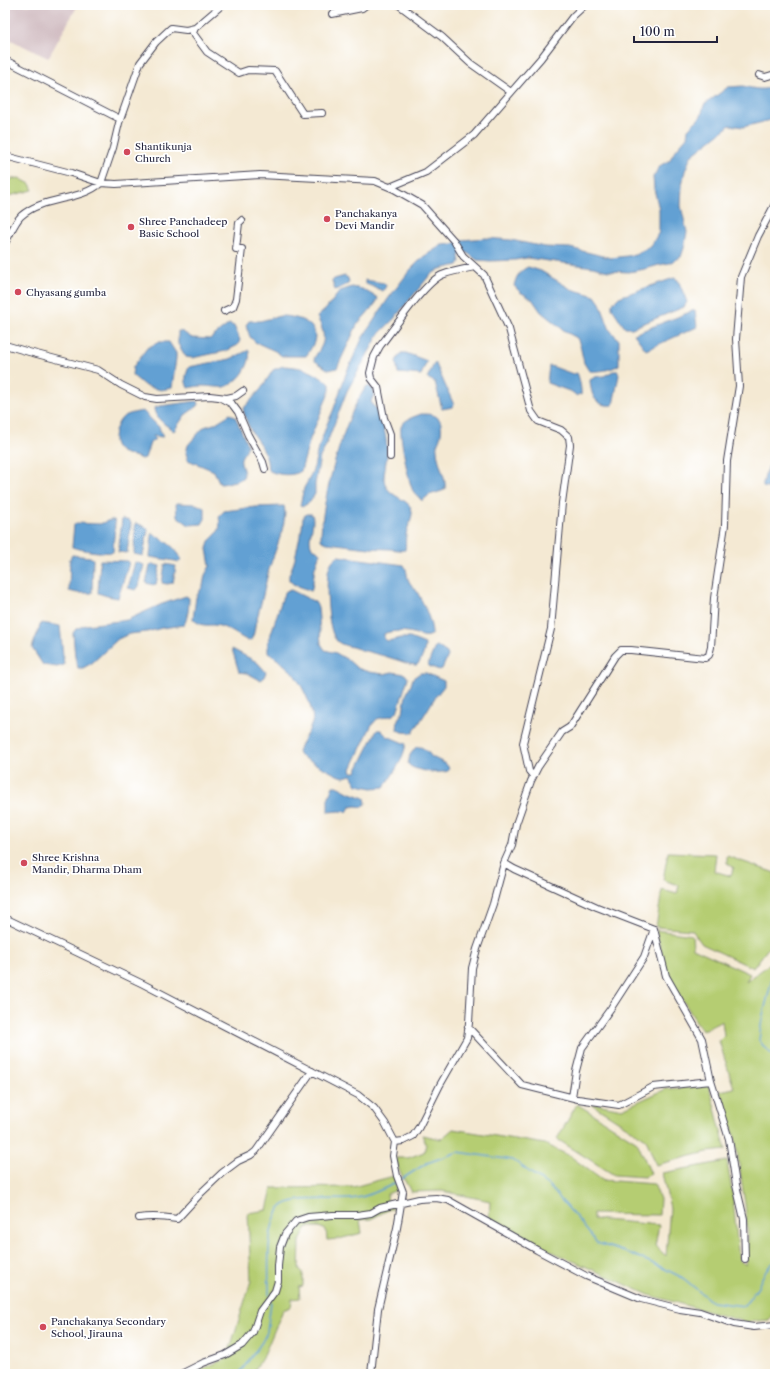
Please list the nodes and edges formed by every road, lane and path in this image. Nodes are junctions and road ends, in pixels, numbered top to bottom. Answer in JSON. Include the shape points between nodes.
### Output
{"nodes":[{"id":1,"x":222,"y":5,"type":"edge"},
{"id":2,"x":366,"y":5,"type":"edge"},
{"id":3,"x":399,"y":5,"type":"edge"},
{"id":4,"x":585,"y":5,"type":"edge"},
{"id":5,"x":332,"y":14,"type":"dead end"},
{"id":6,"x":195,"y":28,"type":"junction"},
{"id":7,"x":5,"y":60,"type":"edge"},
{"id":8,"x":775,"y":74,"type":"edge"},
{"id":9,"x":759,"y":75,"type":"dead end"},
{"id":10,"x":511,"y":92,"type":"junction"},
{"id":11,"x":322,"y":113,"type":"dead end"},
{"id":12,"x":120,"y":119,"type":"junction"},
{"id":13,"x":5,"y":156,"type":"edge"},
{"id":14,"x":101,"y":183,"type":"junction"},
{"id":15,"x":390,"y":187,"type":"junction"},
{"id":16,"x":775,"y":204,"type":"edge"},
{"id":17,"x":242,"y":220,"type":"dead end"},
{"id":18,"x":5,"y":243,"type":"edge"},
{"id":19,"x":475,"y":267,"type":"junction"},
{"id":20,"x":224,"y":311,"type":"dead end"},
{"id":21,"x":5,"y":345,"type":"edge"},
{"id":22,"x":243,"y":391,"type":"dead end"},
{"id":23,"x":220,"y":397,"type":"junction"},
{"id":24,"x":390,"y":457,"type":"dead end"},
{"id":25,"x":265,"y":469,"type":"dead end"},
{"id":26,"x":533,"y":776,"type":"junction"},
{"id":27,"x":504,"y":864,"type":"junction"},
{"id":28,"x":5,"y":918,"type":"edge"},
{"id":29,"x":654,"y":929,"type":"junction"},
{"id":30,"x":468,"y":1027,"type":"junction"},
{"id":31,"x":312,"y":1071,"type":"junction"},
{"id":32,"x":711,"y":1081,"type":"junction"},
{"id":33,"x":572,"y":1097,"type":"junction"},
{"id":34,"x":395,"y":1142,"type":"junction"},
{"id":35,"x":401,"y":1202,"type":"junction"},
{"id":36,"x":139,"y":1218,"type":"dead end"},
{"id":37,"x":745,"y":1259,"type":"dead end"},
{"id":38,"x":775,"y":1325,"type":"edge"},
{"id":39,"x":181,"y":1374,"type":"edge"},
{"id":40,"x":371,"y":1374,"type":"edge"}],
"edges":[{"from":1,"to":6,"type":"street"},
{"from":2,"to":5,"type":"street"},
{"from":3,"to":10,"type":"street","via":[[442,37],[470,63]]},
{"from":4,"to":10,"type":"street","via":[[573,16]]},
{"from":6,"to":11,"type":"street","via":[[193,34],[207,52],[239,73],[248,70],[275,71],[303,114]]},
{"from":6,"to":12,"type":"street","via":[[171,28],[156,42],[140,63]]},
{"from":7,"to":12,"type":"street"},
{"from":8,"to":9,"type":"street","via":[[765,77]]},
{"from":10,"to":15,"type":"street","via":[[474,135],[426,172]]},
{"from":12,"to":14,"type":"street"},
{"from":13,"to":14,"type":"street"},
{"from":14,"to":15,"type":"street","via":[[260,175],[375,181]]},
{"from":14,"to":18,"type":"street","via":[[95,188],[29,210],[20,217]]},
{"from":15,"to":19,"type":"street","via":[[422,205]]},
{"from":16,"to":26,"type":"street","via":[[741,277],[736,339],[739,386],[727,461],[725,525],[716,577],[709,655],[705,658],[621,650],[570,727],[562,732]]},
{"from":17,"to":20,"type":"street","via":[[239,223],[236,249],[242,249],[236,298],[233,307]]},
{"from":19,"to":24,"type":"street","via":[[441,276],[430,283],[380,346],[374,358],[370,372],[378,387],[390,434]]},
{"from":19,"to":26,"type":"street","via":[[484,275],[509,328],[531,411],[538,421],[561,430],[569,437],[570,445],[550,630],[523,744]]},
{"from":21,"to":23,"type":"street","via":[[98,370],[145,397]]},
{"from":22,"to":23,"type":"street","via":[[236,396]]},
{"from":23,"to":25,"type":"street","via":[[232,404],[238,412]]},
{"from":26,"to":27,"type":"street"},
{"from":27,"to":29,"type":"street","via":[[598,907]]},
{"from":27,"to":30,"type":"street","via":[[472,968]]},
{"from":28,"to":31,"type":"street","via":[[143,984]]},
{"from":29,"to":32,"type":"street","via":[[666,976],[702,1039]]},
{"from":29,"to":33,"type":"street","via":[[644,957],[582,1048]]},
{"from":30,"to":33,"type":"street","via":[[522,1085]]},
{"from":30,"to":34,"type":"street","via":[[467,1038],[419,1127],[413,1136]]},
{"from":31,"to":34,"type":"street","via":[[358,1095],[374,1108]]},
{"from":31,"to":36,"type":"street","via":[[256,1151],[222,1173],[177,1219],[164,1216]]},
{"from":32,"to":33,"type":"street","via":[[653,1087],[619,1105]]},
{"from":32,"to":37,"type":"street","via":[[729,1139],[734,1178],[744,1219]]},
{"from":34,"to":35,"type":"street","via":[[393,1156],[396,1176],[403,1192]]},
{"from":35,"to":38,"type":"street","via":[[436,1198],[448,1200],[586,1276],[641,1299],[700,1312],[734,1324],[754,1327]]},
{"from":35,"to":39,"type":"street","via":[[371,1213],[333,1214],[296,1221],[285,1234],[280,1247],[275,1291],[260,1311],[253,1332],[242,1345],[225,1355]]},
{"from":35,"to":40,"type":"street","via":[[378,1308]]}]}
